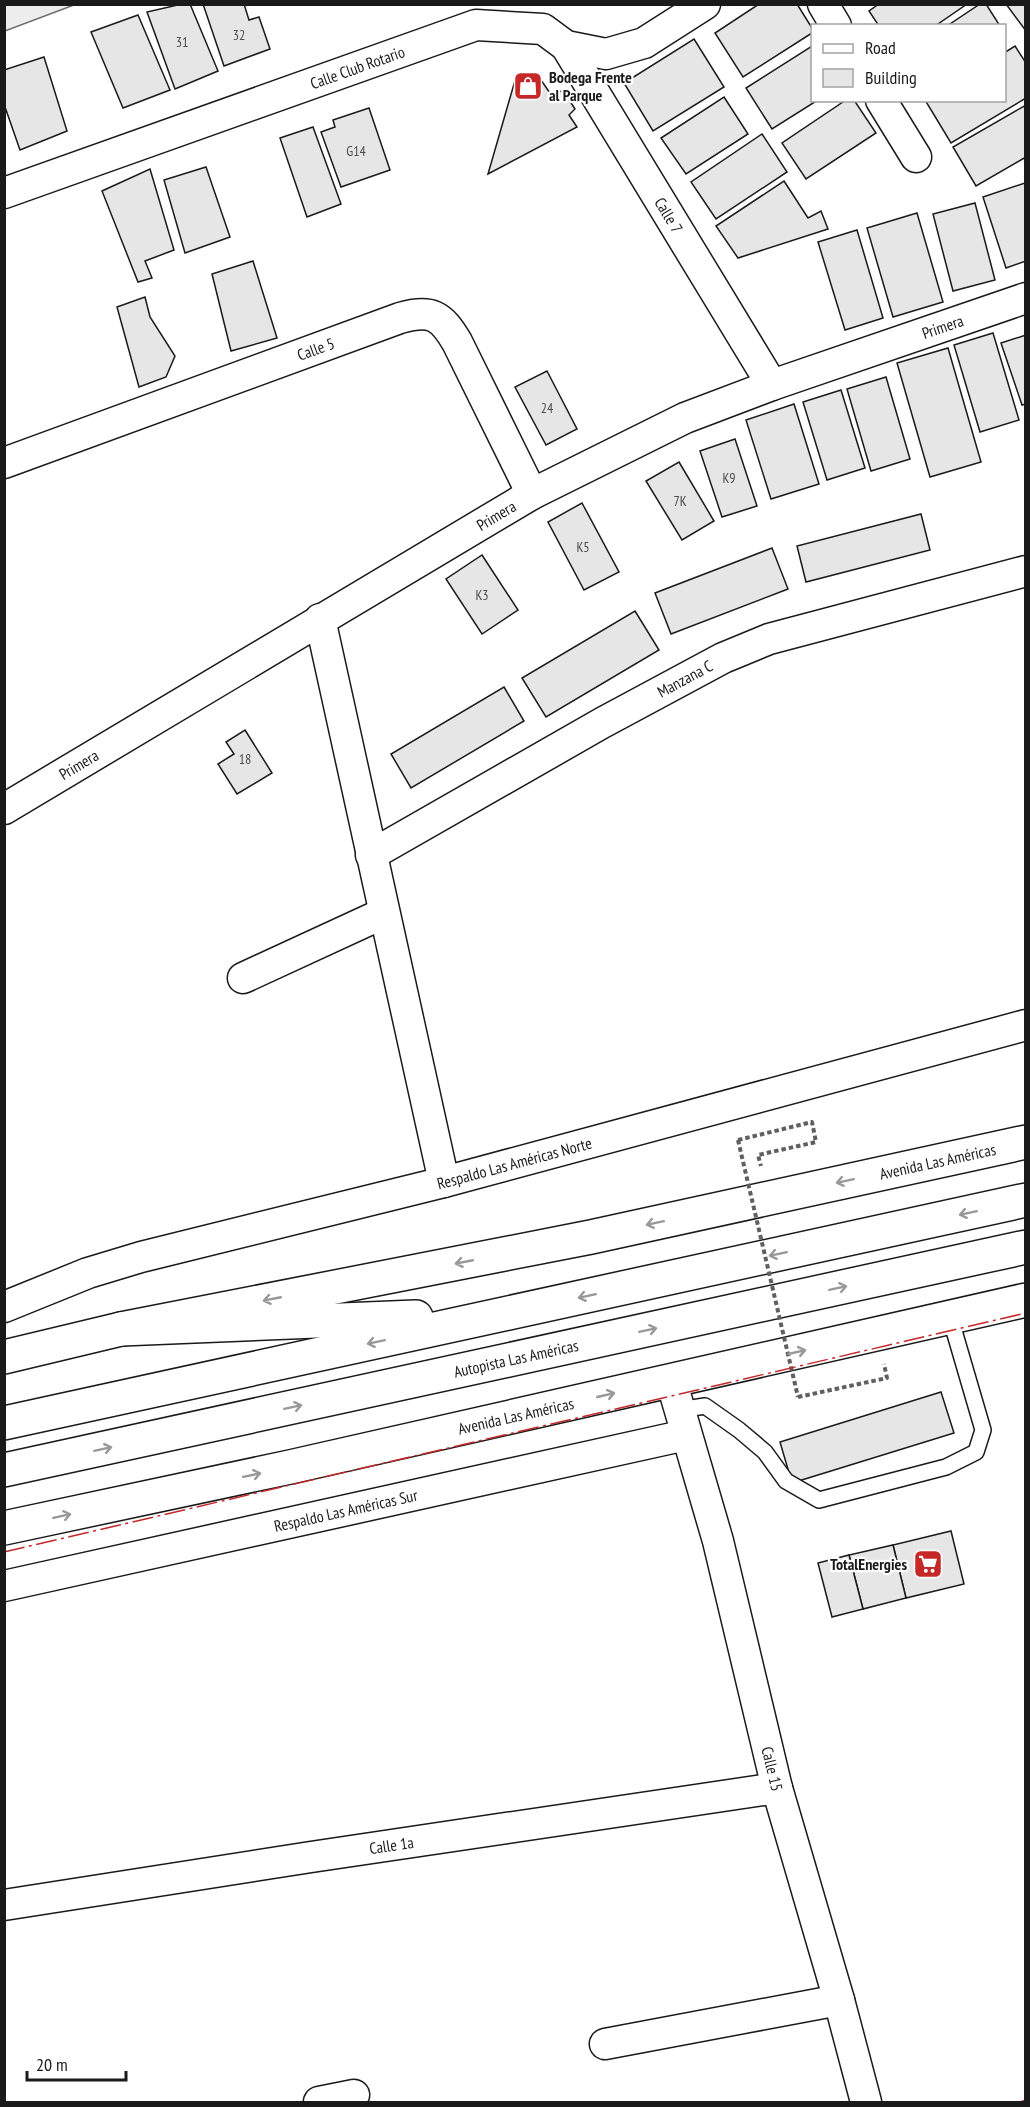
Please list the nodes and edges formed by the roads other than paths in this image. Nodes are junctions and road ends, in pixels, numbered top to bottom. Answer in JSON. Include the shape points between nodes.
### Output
{"nodes":[{"id":1,"x":705,"y":4,"type":"edge"},
{"id":2,"x":823,"y":4,"type":"edge"},
{"id":3,"x":835,"y":24,"type":"edge"},
{"id":4,"x":566,"y":46,"type":"junction"},
{"id":5,"x":882,"y":102,"type":"edge"},
{"id":6,"x":916,"y":157,"type":"dead end"},
{"id":7,"x":4,"y":193,"type":"edge"},
{"id":8,"x":1026,"y":298,"type":"edge"},
{"id":9,"x":772,"y":385,"type":"junction"},
{"id":10,"x":4,"y":462,"type":"edge"},
{"id":11,"x":532,"y":494,"type":"junction"},
{"id":12,"x":1026,"y":571,"type":"edge"},
{"id":13,"x":320,"y":619,"type":"junction"},
{"id":14,"x":4,"y":809,"type":"edge"},
{"id":15,"x":371,"y":855,"type":"junction"},
{"id":16,"x":384,"y":913,"type":"junction"},
{"id":17,"x":243,"y":978,"type":"dead end"},
{"id":18,"x":1026,"y":1024,"type":"edge"},
{"id":19,"x":1026,"y":1142,"type":"edge"},
{"id":20,"x":444,"y":1182,"type":"junction"},
{"id":21,"x":1026,"y":1200,"type":"edge"},
{"id":22,"x":1026,"y":1247,"type":"edge"},
{"id":23,"x":1026,"y":1300,"type":"edge"},
{"id":24,"x":4,"y":1307,"type":"edge"},
{"id":25,"x":504,"y":1314,"type":"junction"},
{"id":26,"x":950,"y":1317,"type":"junction"},
{"id":27,"x":122,"y":1329,"type":"junction"},
{"id":28,"x":4,"y":1357,"type":"edge"},
{"id":29,"x":679,"y":1409,"type":"junction"},
{"id":30,"x":4,"y":1423,"type":"edge"},
{"id":31,"x":4,"y":1470,"type":"edge"},
{"id":32,"x":4,"y":1528,"type":"edge"},
{"id":33,"x":4,"y":1586,"type":"edge"},
{"id":34,"x":777,"y":1788,"type":"junction"},
{"id":35,"x":4,"y":1905,"type":"edge"},
{"id":36,"x":839,"y":2000,"type":"junction"},
{"id":37,"x":605,"y":2044,"type":"dead end"},
{"id":38,"x":354,"y":2095,"type":"dead end"},
{"id":39,"x":319,"y":2103,"type":"edge"},
{"id":40,"x":866,"y":2103,"type":"edge"}],
"edges":[{"from":1,"to":4,"type":"street","name":"Calle Club Rotario","via":[[644,43],[606,54]]},
{"from":2,"to":3,"type":"street"},
{"from":4,"to":7,"type":"street","name":"Calle Club Rotario","via":[[543,29],[476,25]]},
{"from":4,"to":9,"type":"street","name":"Calle 7"},
{"from":5,"to":6,"type":"street"},
{"from":8,"to":9,"type":"street","name":"Primera"},
{"from":9,"to":11,"type":"street","name":"Primera","via":[[685,418]]},
{"from":10,"to":11,"type":"street","name":"Calle 5","via":[[423,312],[449,327]]},
{"from":11,"to":13,"type":"street","name":"Primera"},
{"from":12,"to":15,"type":"street","name":"Manzana C","via":[[743,648],[602,723]]},
{"from":13,"to":14,"type":"street","name":"Primera"},
{"from":13,"to":15,"type":"street"},
{"from":15,"to":16,"type":"street"},
{"from":16,"to":17,"type":"street"},
{"from":16,"to":20,"type":"street"},
{"from":18,"to":20,"type":"street","name":"Respaldo Las Américas Norte"},
{"from":19,"to":27,"type":"main road","name":"Avenida Las Américas","one_way":true,"via":[[591,1237]]},
{"from":20,"to":24,"type":"street","name":"Respaldo Las Américas Norte","via":[[141,1257],[88,1273]]},
{"from":21,"to":25,"type":"main road","one_way":true},
{"from":31,"to":22,"type":"main road","name":"Autopista Las Américas","one_way":true},
{"from":23,"to":26,"type":"main road","name":"Avenida Las Américas"},
{"from":25,"to":27,"type":"main road"},
{"from":25,"to":30,"type":"main road","one_way":true},
{"from":29,"to":26,"type":"main road","name":"Avenida Las Américas","one_way":true},
{"from":26,"to":29,"type":"lane","via":[[983,1430],[976,1452],[946,1467],[819,1500],[786,1481],[765,1452],[705,1406]]},
{"from":27,"to":28,"type":"main road","name":"Avenida Las Américas"},
{"from":32,"to":29,"type":"main road","name":"Avenida Las Américas","one_way":true,"via":[[278,1470]]},
{"from":29,"to":33,"type":"street","name":"Respaldo Las Américas Sur"},
{"from":29,"to":34,"type":"street","name":"Calle 15","via":[[718,1541]]},
{"from":34,"to":35,"type":"street","name":"Calle 1a"},
{"from":34,"to":36,"type":"street","name":"Calle 15"},
{"from":36,"to":37,"type":"street"},
{"from":36,"to":40,"type":"street","name":"Calle 15"},
{"from":38,"to":39,"type":"street"}]}
